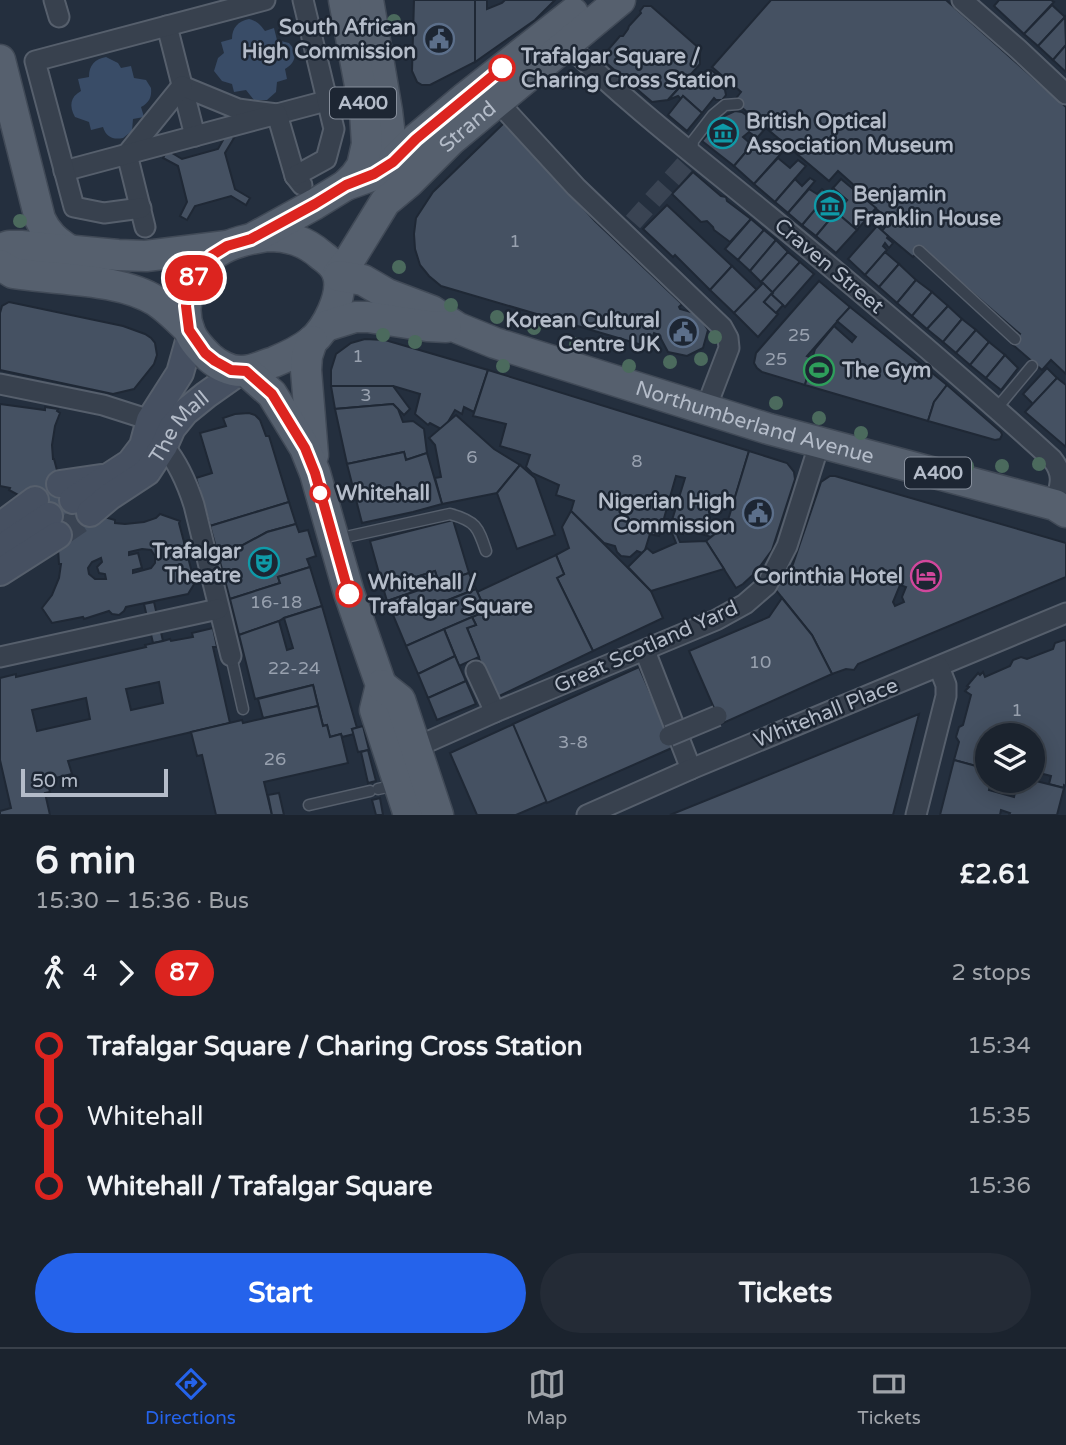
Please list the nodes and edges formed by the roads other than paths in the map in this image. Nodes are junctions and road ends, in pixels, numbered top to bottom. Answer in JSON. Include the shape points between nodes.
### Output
{"nodes":[{"id":1,"x":265,"y":0,"type":"edge"},
{"id":2,"x":303,"y":0,"type":"edge"},
{"id":3,"x":344,"y":0,"type":"edge"},
{"id":4,"x":368,"y":0,"type":"edge"},
{"id":5,"x":588,"y":0,"type":"edge"},
{"id":6,"x":620,"y":0,"type":"edge"},
{"id":7,"x":962,"y":0,"type":"edge"},
{"id":8,"x":167,"y":26,"type":"junction"},
{"id":9,"x":567,"y":44,"type":"junction"},
{"id":10,"x":0,"y":60,"type":"edge"},
{"id":11,"x":182,"y":86,"type":"junction"},
{"id":12,"x":1066,"y":94,"type":"edge"},
{"id":13,"x":326,"y":101,"type":"junction"},
{"id":14,"x":498,"y":102,"type":"junction"},
{"id":15,"x":738,"y":104,"type":"dead end"},
{"id":16,"x":277,"y":114,"type":"junction"},
{"id":17,"x":195,"y":136,"type":"junction"},
{"id":18,"x":127,"y":154,"type":"junction"},
{"id":19,"x":689,"y":158,"type":"junction"},
{"id":20,"x":393,"y":162,"type":"junction"},
{"id":21,"x":64,"y":171,"type":"junction"},
{"id":22,"x":346,"y":185,"type":"junction"},
{"id":23,"x":385,"y":202,"type":"junction"},
{"id":24,"x":239,"y":242,"type":"junction"},
{"id":25,"x":0,"y":249,"type":"edge"},
{"id":26,"x":69,"y":250,"type":"junction"},
{"id":27,"x":919,"y":251,"type":"dead end"},
{"id":28,"x":0,"y":265,"type":"edge"},
{"id":29,"x":338,"y":275,"type":"junction"},
{"id":30,"x":458,"y":328,"type":"junction"},
{"id":31,"x":190,"y":332,"type":"junction"},
{"id":32,"x":319,"y":334,"type":"junction"},
{"id":33,"x":1015,"y":339,"type":"dead end"},
{"id":34,"x":1032,"y":366,"type":"dead end"},
{"id":35,"x":243,"y":371,"type":"junction"},
{"id":36,"x":0,"y":384,"type":"edge"},
{"id":37,"x":706,"y":408,"type":"junction"},
{"id":38,"x":997,"y":408,"type":"junction"},
{"id":39,"x":150,"y":420,"type":"junction"},
{"id":40,"x":820,"y":442,"type":"junction"},
{"id":41,"x":164,"y":446,"type":"junction"},
{"id":42,"x":315,"y":473,"type":"junction"},
{"id":43,"x":1062,"y":506,"type":"edge"},
{"id":44,"x":47,"y":517,"type":"junction"},
{"id":45,"x":0,"y":526,"type":"edge"},
{"id":46,"x":333,"y":540,"type":"junction"},
{"id":47,"x":0,"y":549,"type":"edge"},
{"id":48,"x":486,"y":551,"type":"dead end"},
{"id":49,"x":0,"y":572,"type":"edge"},
{"id":50,"x":218,"y":609,"type":"junction"},
{"id":51,"x":1066,"y":613,"type":"edge"},
{"id":52,"x":645,"y":651,"type":"junction"},
{"id":53,"x":231,"y":656,"type":"joint"},
{"id":54,"x":0,"y":657,"type":"edge"},
{"id":55,"x":940,"y":667,"type":"junction"},
{"id":56,"x":476,"y":671,"type":"dead end"},
{"id":57,"x":243,"y":709,"type":"dead end"},
{"id":58,"x":495,"y":712,"type":"junction"},
{"id":59,"x":717,"y":716,"type":"dead end"},
{"id":60,"x":669,"y":736,"type":"dead end"},
{"id":61,"x":691,"y":769,"type":"junction"},
{"id":62,"x":391,"y":774,"type":"junction"},
{"id":63,"x":309,"y":805,"type":"dead end"},
{"id":64,"x":409,"y":815,"type":"edge"},
{"id":65,"x":438,"y":815,"type":"edge"},
{"id":66,"x":587,"y":815,"type":"edge"},
{"id":67,"x":916,"y":815,"type":"edge"}],
"edges":[{"from":1,"to":8,"type":"street"},
{"from":2,"to":13,"type":"street"},
{"from":3,"to":22,"type":"main road","number":"A400","via":[[367,144],[362,166]]},
{"from":4,"to":20,"type":"main road","number":"A400"},
{"from":5,"to":20,"type":"main road","name":"Strand"},
{"from":6,"to":9,"type":"main road","name":"Strand"},
{"from":7,"to":12,"type":"street"},
{"from":8,"to":11,"type":"street"},
{"from":8,"to":21,"type":"street","via":[[35,61]]},
{"from":9,"to":14,"type":"main road","name":"Strand"},
{"from":9,"to":19,"type":"street","name":"Craven Street"},
{"from":10,"to":26,"type":"main road","via":[[40,219],[52,238]]},
{"from":11,"to":16,"type":"street","via":[[238,109]]},
{"from":11,"to":17,"type":"street"},
{"from":11,"to":18,"type":"street"},
{"from":13,"to":16,"type":"street"},
{"from":13,"to":16,"type":"street","via":[[334,129],[326,159],[299,180]]},
{"from":14,"to":23,"type":"main road","name":"Strand"},
{"from":14,"to":37,"type":"street","via":[[576,187],[628,227],[722,327],[729,348]]},
{"from":15,"to":19,"type":"lane","via":[[725,105],[713,115],[693,141]]},
{"from":16,"to":17,"type":"street"},
{"from":17,"to":18,"type":"street"},
{"from":18,"to":21,"type":"street"},
{"from":18,"to":21,"type":"street","via":[[143,218],[74,206]]},
{"from":19,"to":38,"type":"street","name":"Craven Street","via":[[829,265]]},
{"from":20,"to":22,"type":"main road","name":"Strand"},
{"from":20,"to":23,"type":"main road","number":"A400"},
{"from":22,"to":24,"type":"main road","name":"Strand"},
{"from":23,"to":29,"type":"main road","name":"Strand"},
{"from":24,"to":26,"type":"main road","via":[[146,256]]},
{"from":24,"to":29,"type":"main road","via":[[282,236],[295,239],[330,262]]},
{"from":24,"to":31,"type":"main road","via":[[206,261],[193,279],[186,306]]},
{"from":25,"to":26,"type":"main road"},
{"from":27,"to":33,"type":"lane"},
{"from":28,"to":31,"type":"main road","via":[[13,273],[140,293],[155,300]]},
{"from":29,"to":30,"type":"main road","name":"Northumberland Avenue","number":"A400","via":[[363,280]]},
{"from":29,"to":32,"type":"main road","via":[[334,307]]},
{"from":30,"to":32,"type":"main road","name":"Northumberland Avenue","number":"A400","via":[[355,317]]},
{"from":30,"to":37,"type":"main road","name":"Northumberland Avenue","number":"A400"},
{"from":31,"to":35,"type":"main road","via":[[215,361]]},
{"from":31,"to":39,"type":"street","name":"The Mall","via":[[180,373]]},
{"from":32,"to":35,"type":"main road","via":[[280,359]]},
{"from":32,"to":42,"type":"main road","via":[[307,356],[306,381]]},
{"from":34,"to":38,"type":"lane"},
{"from":35,"to":41,"type":"street","name":"The Mall","via":[[186,412]]},
{"from":35,"to":42,"type":"main road","via":[[272,394]]},
{"from":36,"to":39,"type":"street","via":[[103,405]]},
{"from":37,"to":40,"type":"main road","name":"Northumberland Avenue","number":"A400"},
{"from":38,"to":43,"type":"street","name":"Craven Street","via":[[1058,466]]},
{"from":39,"to":41,"type":"street","name":"The Mall","via":[[143,446],[130,463],[74,499],[109,497],[147,472]]},
{"from":40,"to":43,"type":"main road","name":"Northumberland Avenue","number":"A400"},
{"from":40,"to":52,"type":"street","name":"Great Scotland Yard","via":[[787,546],[767,585],[716,620]]},
{"from":41,"to":50,"type":"street","via":[[176,461],[194,505]]},
{"from":42,"to":46,"type":"main road"},
{"from":44,"to":45,"type":"street"},
{"from":44,"to":47,"type":"street"},
{"from":44,"to":49,"type":"street"},
{"from":46,"to":48,"type":"lane","via":[[450,514],[467,519],[480,531]]},
{"from":46,"to":62,"type":"main road","via":[[381,685],[400,700]]},
{"from":50,"to":53,"type":"street"},
{"from":50,"to":54,"type":"street"},
{"from":51,"to":55,"type":"street","name":"Whitehall Place"},
{"from":52,"to":58,"type":"street","name":"Great Scotland Yard"},
{"from":52,"to":61,"type":"street"},
{"from":53,"to":57,"type":"lane"},
{"from":55,"to":61,"type":"street","name":"Whitehall Place"},
{"from":55,"to":67,"type":"street","via":[[946,696]]},
{"from":56,"to":58,"type":"street"},
{"from":58,"to":62,"type":"street","name":"Great Scotland Yard"},
{"from":59,"to":60,"type":"street","bridge":true},
{"from":61,"to":66,"type":"street","name":"Whitehall Place"},
{"from":62,"to":63,"type":"lane"},
{"from":62,"to":64,"type":"main road"},
{"from":62,"to":65,"type":"main road"}]}
